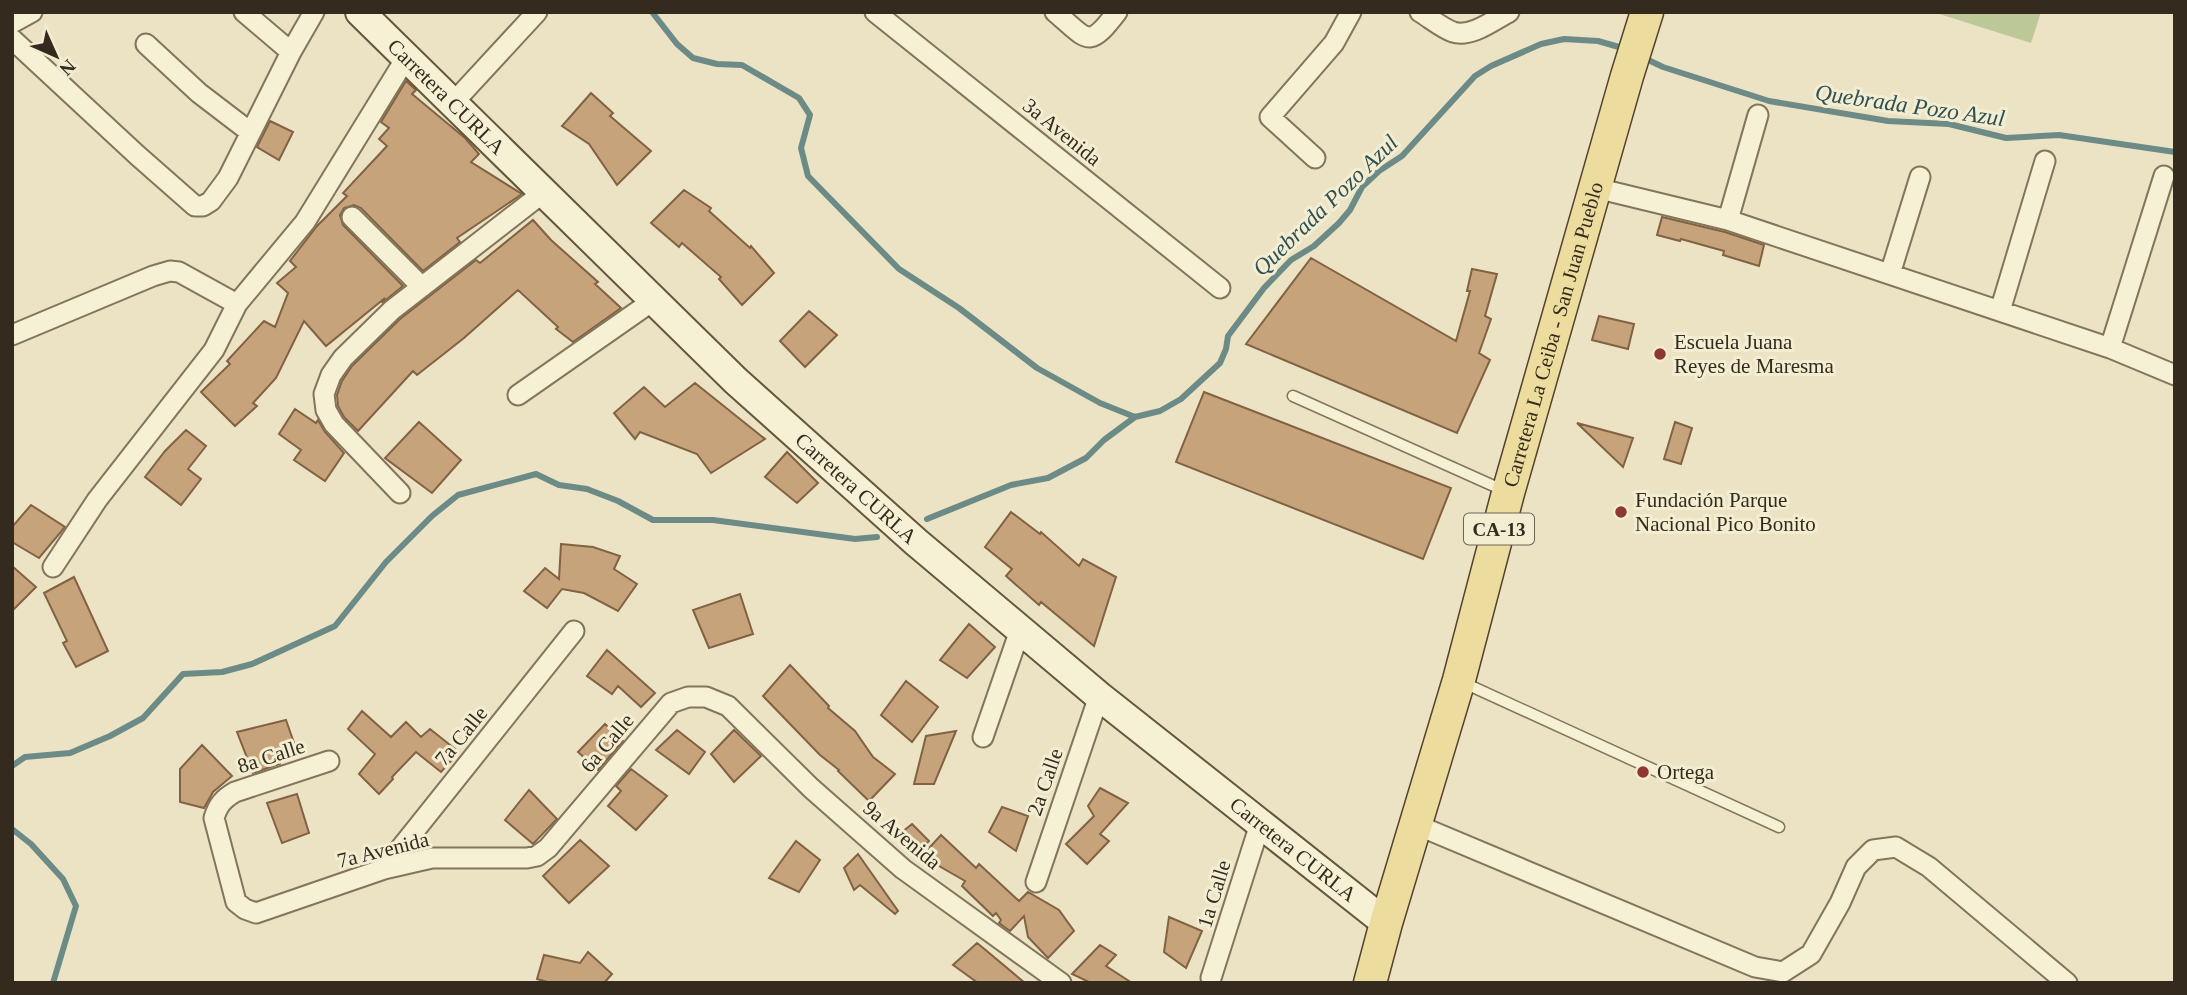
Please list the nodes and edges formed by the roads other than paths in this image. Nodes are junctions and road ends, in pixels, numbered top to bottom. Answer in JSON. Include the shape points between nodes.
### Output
{"nodes":[{"id":1,"x":32,"y":12,"type":"edge"},
{"id":2,"x":244,"y":12,"type":"edge"},
{"id":3,"x":314,"y":12,"type":"edge"},
{"id":4,"x":537,"y":12,"type":"edge"},
{"id":5,"x":875,"y":12,"type":"edge"},
{"id":6,"x":1055,"y":12,"type":"edge"},
{"id":7,"x":1117,"y":12,"type":"edge"},
{"id":8,"x":1351,"y":12,"type":"edge"},
{"id":9,"x":1420,"y":12,"type":"edge"},
{"id":10,"x":1509,"y":12,"type":"edge"},
{"id":11,"x":362,"y":13,"type":"edge"},
{"id":12,"x":12,"y":23,"type":"edge"},
{"id":13,"x":1644,"y":24,"type":"edge"},
{"id":14,"x":12,"y":39,"type":"edge"},
{"id":15,"x":146,"y":44,"type":"dead end"},
{"id":16,"x":290,"y":52,"type":"junction"},
{"id":17,"x":406,"y":58,"type":"junction"},
{"id":18,"x":453,"y":103,"type":"junction"},
{"id":19,"x":1758,"y":115,"type":"dead end"},
{"id":20,"x":250,"y":132,"type":"junction"},
{"id":21,"x":1315,"y":158,"type":"dead end"},
{"id":22,"x":2045,"y":161,"type":"dead end"},
{"id":23,"x":2164,"y":176,"type":"dead end"},
{"id":24,"x":1920,"y":177,"type":"dead end"},
{"id":25,"x":1595,"y":188,"type":"junction"},
{"id":26,"x":544,"y":192,"type":"junction"},
{"id":27,"x":352,"y":217,"type":"dead end"},
{"id":28,"x":1728,"y":220,"type":"junction"},
{"id":29,"x":1890,"y":274,"type":"junction"},
{"id":30,"x":422,"y":287,"type":"junction"},
{"id":31,"x":1220,"y":288,"type":"dead end"},
{"id":32,"x":654,"y":300,"type":"junction"},
{"id":33,"x":237,"y":304,"type":"junction"},
{"id":34,"x":2000,"y":311,"type":"junction"},
{"id":35,"x":12,"y":335,"type":"edge"},
{"id":36,"x":2110,"y":348,"type":"junction"},
{"id":37,"x":2175,"y":375,"type":"edge"},
{"id":38,"x":518,"y":395,"type":"dead end"},
{"id":39,"x":1293,"y":396,"type":"dead end"},
{"id":40,"x":400,"y":493,"type":"dead end"},
{"id":41,"x":1508,"y":493,"type":"junction"},
{"id":42,"x":53,"y":568,"type":"dead end"},
{"id":43,"x":1020,"y":630,"type":"junction"},
{"id":44,"x":574,"y":631,"type":"dead end"},
{"id":45,"x":1459,"y":680,"type":"junction"},
{"id":46,"x":1098,"y":696,"type":"junction"},
{"id":47,"x":728,"y":706,"type":"joint"},
{"id":48,"x":982,"y":737,"type":"dead end"},
{"id":49,"x":329,"y":761,"type":"dead end"},
{"id":50,"x":1260,"y":824,"type":"junction"},
{"id":51,"x":1417,"y":825,"type":"junction"},
{"id":52,"x":1779,"y":827,"type":"dead end"},
{"id":53,"x":537,"y":856,"type":"joint"},
{"id":54,"x":384,"y":869,"type":"junction"},
{"id":55,"x":1035,"y":882,"type":"dead end"},
{"id":56,"x":245,"y":909,"type":"joint"},
{"id":57,"x":1386,"y":923,"type":"junction"},
{"id":58,"x":1211,"y":978,"type":"dead end"},
{"id":59,"x":1061,"y":983,"type":"edge"},
{"id":60,"x":1370,"y":983,"type":"edge"},
{"id":61,"x":2067,"y":983,"type":"edge"}],
"edges":[{"from":1,"to":12,"type":"street"},
{"from":2,"to":16,"type":"street"},
{"from":3,"to":16,"type":"street"},
{"from":4,"to":18,"type":"street"},
{"from":5,"to":31,"type":"street","name":"3a Avenida"},
{"from":6,"to":7,"type":"street","via":[[1089,37],[1103,31]]},
{"from":8,"to":21,"type":"street","via":[[1334,43],[1270,117]]},
{"from":9,"to":10,"type":"street","via":[[1463,34]]},
{"from":11,"to":17,"type":"main road","name":"Carretera CURLA"},
{"from":13,"to":25,"type":"main road","name":"Carretera La Ceiba - San Juan Pueblo","number":"CA-13"},
{"from":14,"to":20,"type":"street","via":[[195,206],[211,201],[223,186]]},
{"from":15,"to":20,"type":"street"},
{"from":16,"to":20,"type":"street"},
{"from":17,"to":18,"type":"main road","name":"Carretera CURLA"},
{"from":17,"to":33,"type":"street","via":[[305,222]]},
{"from":18,"to":26,"type":"main road","name":"Carretera CURLA"},
{"from":19,"to":28,"type":"street"},
{"from":22,"to":34,"type":"street"},
{"from":23,"to":36,"type":"street"},
{"from":24,"to":29,"type":"street"},
{"from":25,"to":28,"type":"street"},
{"from":25,"to":41,"type":"main road","name":"Carretera La Ceiba - San Juan Pueblo","number":"CA-13"},
{"from":26,"to":30,"type":"street"},
{"from":26,"to":32,"type":"main road","name":"Carretera CURLA"},
{"from":27,"to":30,"type":"street"},
{"from":28,"to":29,"type":"street"},
{"from":29,"to":34,"type":"street"},
{"from":30,"to":40,"type":"street","via":[[343,359],[324,394],[334,424]]},
{"from":32,"to":38,"type":"street"},
{"from":32,"to":43,"type":"main road","name":"Carretera CURLA","via":[[736,382]]},
{"from":33,"to":35,"type":"street","via":[[170,271]]},
{"from":33,"to":42,"type":"street","via":[[214,350],[97,500]]},
{"from":34,"to":36,"type":"street"},
{"from":36,"to":37,"type":"street"},
{"from":39,"to":41,"type":"lane"},
{"from":41,"to":45,"type":"main road","name":"Carretera La Ceiba - San Juan Pueblo","number":"CA-13"},
{"from":43,"to":46,"type":"main road","name":"Carretera CURLA"},
{"from":43,"to":48,"type":"street"},
{"from":44,"to":54,"type":"street","name":"7a Calle"},
{"from":45,"to":51,"type":"main road","name":"Carretera La Ceiba - San Juan Pueblo","number":"CA-13"},
{"from":45,"to":52,"type":"lane"},
{"from":46,"to":50,"type":"main road","name":"Carretera CURLA"},
{"from":46,"to":55,"type":"street","name":"2a Calle"},
{"from":47,"to":53,"type":"street","name":"6a Calle","via":[[706,697],[671,703]]},
{"from":47,"to":59,"type":"street","name":"9a Avenida","via":[[903,869]]},
{"from":49,"to":56,"type":"street","name":"8a Calle","via":[[235,792],[217,808],[214,818],[236,902]]},
{"from":50,"to":57,"type":"main road","name":"Carretera CURLA"},
{"from":50,"to":58,"type":"street","name":"1a Calle"},
{"from":51,"to":57,"type":"main road","name":"Carretera La Ceiba - San Juan Pueblo","number":"CA-13"},
{"from":51,"to":61,"type":"street","via":[[1755,967],[1783,972],[1811,954],[1856,867],[1873,850],[1896,847],[1929,867]]},
{"from":53,"to":54,"type":"street","name":"7a Avenida","via":[[432,858]]},
{"from":54,"to":56,"type":"street","name":"7a Avenida","via":[[256,913]]},
{"from":57,"to":60,"type":"main road","name":"Carretera La Ceiba - San Juan Pueblo","number":"CA-13"}]}
